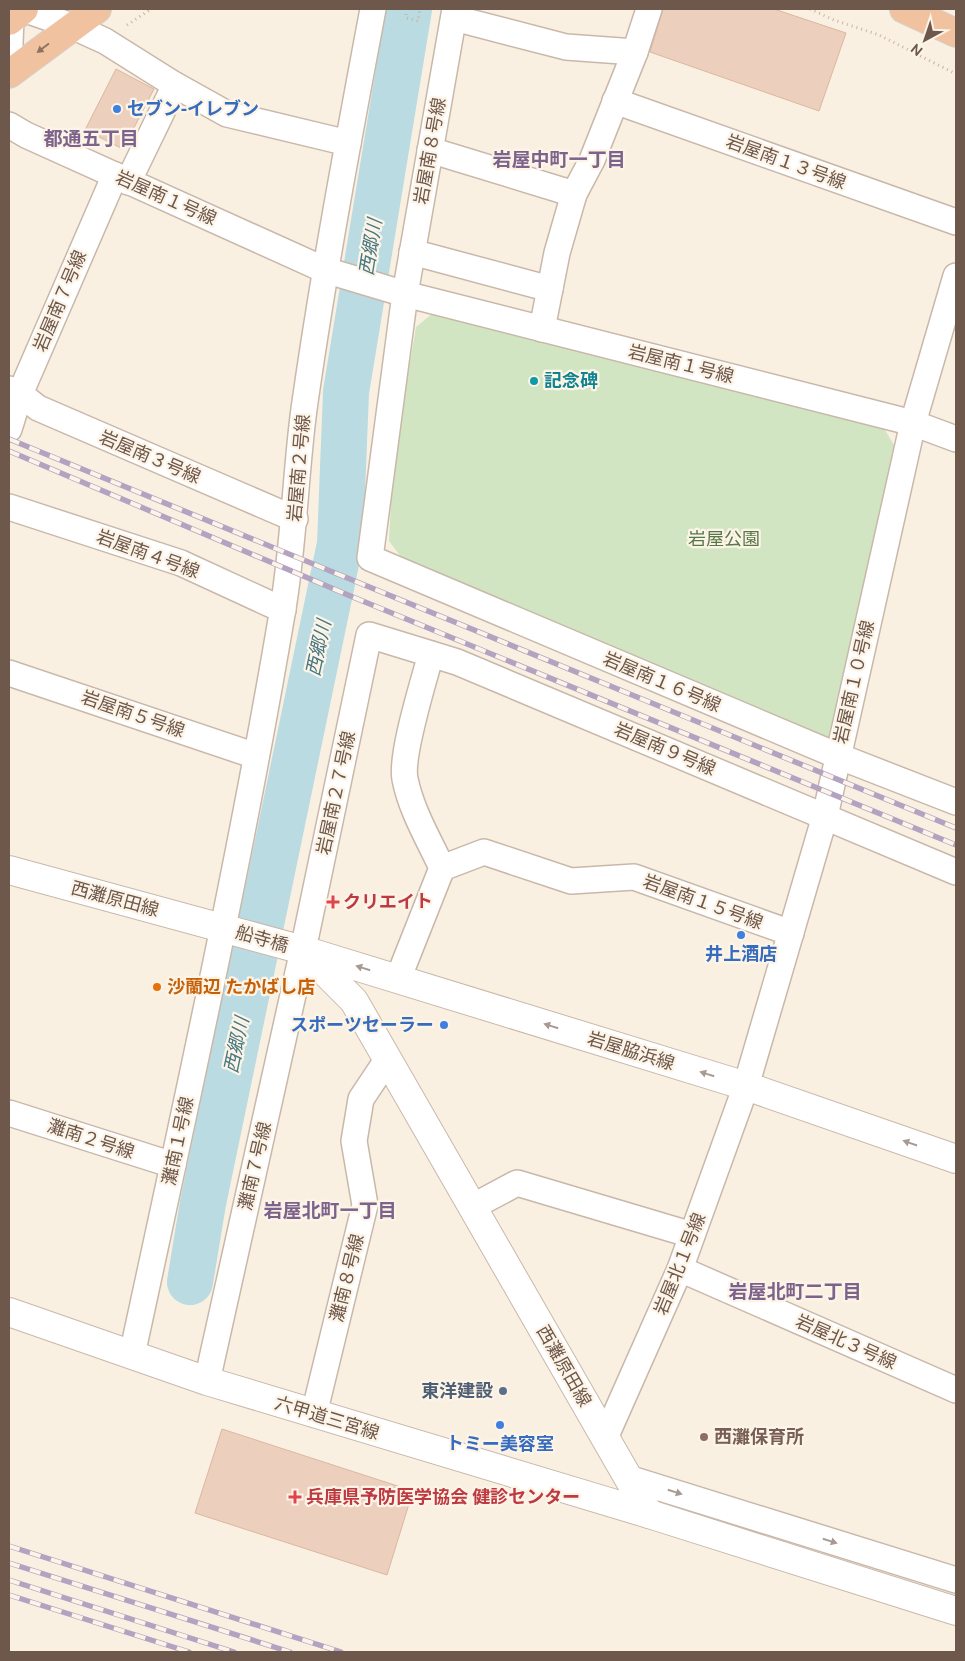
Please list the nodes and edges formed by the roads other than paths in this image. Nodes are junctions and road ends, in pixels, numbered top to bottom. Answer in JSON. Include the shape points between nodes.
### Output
{"nodes":[{"id":1,"x":96,"y":9,"type":"edge"},
{"id":2,"x":373,"y":9,"type":"edge"},
{"id":3,"x":649,"y":9,"type":"edge"},
{"id":4,"x":904,"y":9,"type":"edge"},
{"id":5,"x":17,"y":13,"type":"edge"},
{"id":6,"x":454,"y":13,"type":"edge"},
{"id":7,"x":72,"y":26,"type":"junction"},
{"id":8,"x":956,"y":33,"type":"edge"},
{"id":9,"x":635,"y":52,"type":"junction"},
{"id":10,"x":9,"y":67,"type":"edge"},
{"id":11,"x":9,"y":74,"type":"edge"},
{"id":12,"x":175,"y":85,"type":"junction"},
{"id":13,"x":616,"y":101,"type":"junction"},
{"id":14,"x":9,"y":125,"type":"edge"},
{"id":15,"x":348,"y":142,"type":"junction"},
{"id":16,"x":430,"y":150,"type":"junction"},
{"id":17,"x":121,"y":178,"type":"junction"},
{"id":18,"x":574,"y":194,"type":"junction"},
{"id":19,"x":956,"y":222,"type":"edge"},
{"id":20,"x":412,"y":252,"type":"junction"},
{"id":21,"x":325,"y":270,"type":"junction"},
{"id":22,"x":956,"y":276,"type":"edge"},
{"id":23,"x":550,"y":289,"type":"junction"},
{"id":24,"x":405,"y":294,"type":"junction"},
{"id":25,"x":542,"y":329,"type":"junction"},
{"id":26,"x":14,"y":392,"type":"edge"},
{"id":27,"x":913,"y":423,"type":"junction"},
{"id":28,"x":9,"y":429,"type":"edge"},
{"id":29,"x":956,"y":439,"type":"edge"},
{"id":30,"x":9,"y":507,"type":"edge"},
{"id":31,"x":294,"y":520,"type":"junction"},
{"id":32,"x":370,"y":558,"type":"joint"},
{"id":33,"x":283,"y":610,"type":"junction"},
{"id":34,"x":369,"y":635,"type":"joint"},
{"id":35,"x":431,"y":654,"type":"junction"},
{"id":36,"x":9,"y":673,"type":"edge"},
{"id":37,"x":256,"y":756,"type":"junction"},
{"id":38,"x":838,"y":756,"type":"junction"},
{"id":39,"x":954,"y":796,"type":"edge"},
{"id":40,"x":825,"y":816,"type":"junction"},
{"id":41,"x":442,"y":868,"type":"junction"},
{"id":42,"x":9,"y":870,"type":"edge"},
{"id":43,"x":956,"y":872,"type":"edge"},
{"id":44,"x":222,"y":927,"type":"junction"},
{"id":45,"x":790,"y":933,"type":"junction"},
{"id":46,"x":303,"y":950,"type":"junction"},
{"id":47,"x":398,"y":979,"type":"junction"},
{"id":48,"x":387,"y":1060,"type":"junction"},
{"id":49,"x":746,"y":1086,"type":"junction"},
{"id":50,"x":9,"y":1113,"type":"edge"},
{"id":51,"x":956,"y":1159,"type":"edge"},
{"id":52,"x":173,"y":1165,"type":"junction"},
{"id":53,"x":472,"y":1206,"type":"junction"},
{"id":54,"x":692,"y":1235,"type":"junction"},
{"id":55,"x":680,"y":1269,"type":"junction"},
{"id":56,"x":9,"y":1312,"type":"edge"},
{"id":57,"x":132,"y":1355,"type":"junction"},
{"id":58,"x":207,"y":1381,"type":"junction"},
{"id":59,"x":956,"y":1390,"type":"edge"},
{"id":60,"x":314,"y":1414,"type":"junction"},
{"id":61,"x":605,"y":1438,"type":"junction"},
{"id":62,"x":628,"y":1478,"type":"junction"},
{"id":63,"x":649,"y":1514,"type":"junction"},
{"id":64,"x":956,"y":1580,"type":"edge"},
{"id":65,"x":956,"y":1611,"type":"edge"}],
"edges":[{"from":1,"to":7,"type":"highway"},
{"from":2,"to":15,"type":"street","name":"岩屋南２号線"},
{"from":3,"to":9,"type":"street"},
{"from":4,"to":8,"type":"highway"},
{"from":5,"to":7,"type":"street"},
{"from":5,"to":10,"type":"street"},
{"from":6,"to":9,"type":"street","via":[[566,46]]},
{"from":6,"to":16,"type":"street","name":"岩屋南８号線"},
{"from":7,"to":11,"type":"highway","one_way":true},
{"from":7,"to":12,"type":"street","via":[[105,41]]},
{"from":9,"to":13,"type":"street"},
{"from":12,"to":15,"type":"street","via":[[227,114]]},
{"from":12,"to":17,"type":"street","name":"岩屋南７号線"},
{"from":13,"to":18,"type":"street"},
{"from":13,"to":19,"type":"street","name":"岩屋南１３号線"},
{"from":14,"to":17,"type":"street","name":"岩屋南１号線"},
{"from":15,"to":21,"type":"street","name":"岩屋南２号線"},
{"from":16,"to":18,"type":"street"},
{"from":16,"to":20,"type":"street","name":"岩屋南８号線"},
{"from":17,"to":21,"type":"street","name":"岩屋南１号線"},
{"from":17,"to":26,"type":"street","name":"岩屋南７号線"},
{"from":18,"to":23,"type":"street"},
{"from":20,"to":23,"type":"street"},
{"from":20,"to":24,"type":"street","name":"岩屋南８号線"},
{"from":21,"to":24,"type":"street","name":"岩屋南１号線"},
{"from":21,"to":31,"type":"street","name":"岩屋南２号線","via":[[304,413]]},
{"from":22,"to":27,"type":"street","name":"岩屋南１０号線"},
{"from":23,"to":25,"type":"street"},
{"from":24,"to":25,"type":"street","name":"岩屋南１号線"},
{"from":24,"to":32,"type":"street","name":"岩屋南８号線"},
{"from":25,"to":27,"type":"street","name":"岩屋南１号線"},
{"from":26,"to":28,"type":"street","name":"岩屋南７号線"},
{"from":26,"to":31,"type":"street","name":"岩屋南３号線","via":[[38,408]]},
{"from":27,"to":29,"type":"street","name":"岩屋南１号線"},
{"from":27,"to":38,"type":"street","name":"岩屋南１０号線"},
{"from":30,"to":33,"type":"street","name":"岩屋南４号線","via":[[181,563]]},
{"from":31,"to":33,"type":"street","name":"岩屋南２号線"},
{"from":32,"to":38,"type":"street","name":"岩屋南１６号線"},
{"from":33,"to":37,"type":"street","name":"岩屋南２号線"},
{"from":34,"to":35,"type":"street","name":"岩屋南９号線"},
{"from":34,"to":46,"type":"street","name":"岩屋南２７号線"},
{"from":35,"to":40,"type":"street","name":"岩屋南９号線"},
{"from":35,"to":41,"type":"street","via":[[408,743],[404,777]]},
{"from":36,"to":37,"type":"street","name":"岩屋南５号線"},
{"from":37,"to":44,"type":"street","name":"岩屋南２号線"},
{"from":38,"to":39,"type":"street","name":"岩屋南１６号線"},
{"from":38,"to":40,"type":"street","name":"岩屋南１０号線"},
{"from":40,"to":43,"type":"street","name":"岩屋南９号線"},
{"from":40,"to":45,"type":"street","name":"岩屋南１０号線"},
{"from":41,"to":45,"type":"street","name":"岩屋南１５号線","via":[[484,852],[571,881],[634,877]]},
{"from":41,"to":47,"type":"street"},
{"from":42,"to":44,"type":"street","name":"西灘原田線"},
{"from":44,"to":46,"type":"street","name":"船寺橋"},
{"from":44,"to":52,"type":"street","name":"灘南１号線"},
{"from":45,"to":49,"type":"street","name":"岩屋南１０号線"},
{"from":47,"to":46,"type":"street","name":"岩屋脇浜線","one_way":true},
{"from":46,"to":48,"type":"street","name":"西灘原田線","via":[[354,1001]]},
{"from":46,"to":58,"type":"street","name":"灘南７号線"},
{"from":49,"to":47,"type":"street","name":"岩屋脇浜線","one_way":true},
{"from":48,"to":53,"type":"street","name":"西灘原田線"},
{"from":48,"to":60,"type":"street","name":"灘南８号線","via":[[361,1099],[354,1141],[366,1205]]},
{"from":51,"to":49,"type":"street","name":"岩屋脇浜線","one_way":true},
{"from":49,"to":54,"type":"street","name":"岩屋北１号線"},
{"from":50,"to":52,"type":"street","name":"灘南２号線"},
{"from":52,"to":57,"type":"street","name":"灘南１号線"},
{"from":53,"to":54,"type":"street","via":[[517,1183]]},
{"from":53,"to":61,"type":"street","name":"西灘原田線"},
{"from":54,"to":55,"type":"street","name":"岩屋北１号線"},
{"from":55,"to":59,"type":"street","name":"岩屋北３号線"},
{"from":55,"to":61,"type":"street","name":"岩屋北１号線"},
{"from":56,"to":57,"type":"street","name":"六甲道三宮線"},
{"from":57,"to":58,"type":"street","name":"六甲道三宮線"},
{"from":58,"to":60,"type":"street","name":"六甲道三宮線"},
{"from":60,"to":63,"type":"street","name":"六甲道三宮線"},
{"from":61,"to":62,"type":"street","name":"西灘原田線"},
{"from":62,"to":63,"type":"street","name":"西灘原田線"},
{"from":62,"to":64,"type":"street","one_way":true},
{"from":63,"to":65,"type":"street"}]}
